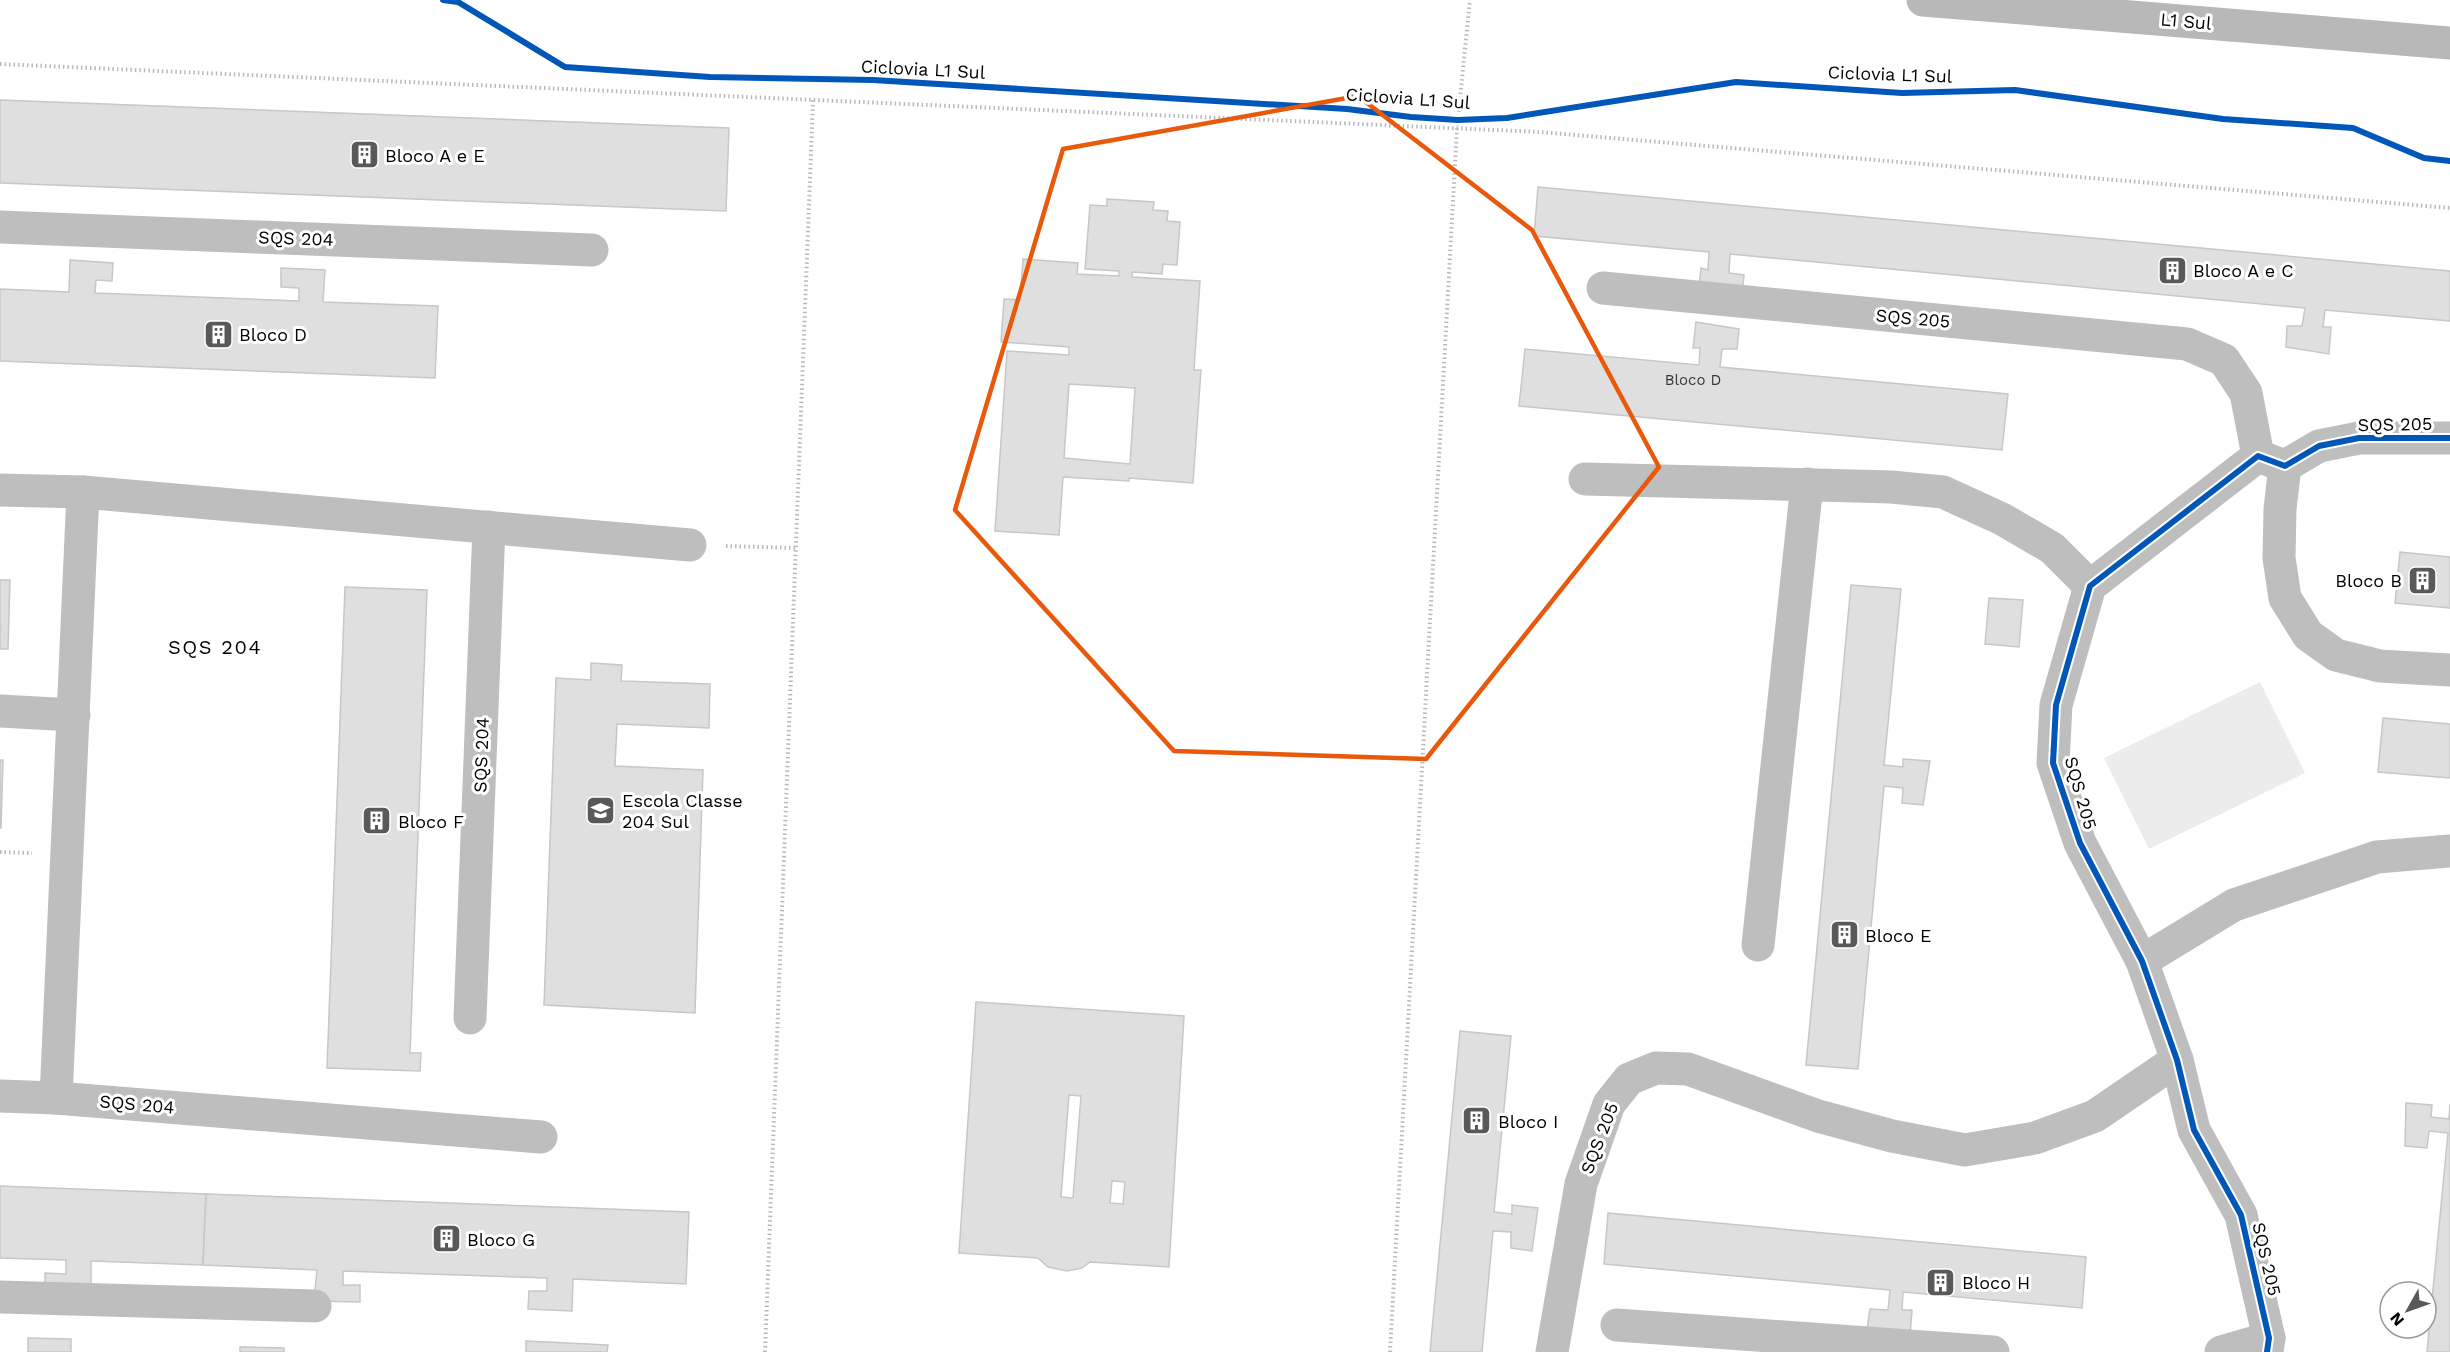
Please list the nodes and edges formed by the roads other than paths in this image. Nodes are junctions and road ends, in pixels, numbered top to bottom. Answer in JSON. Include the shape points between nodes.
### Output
{"nodes":[{"id":1,"x":1923,"y":0,"type":"edge"},
{"id":2,"x":2450,"y":43,"type":"edge"},
{"id":3,"x":0,"y":227,"type":"edge"},
{"id":4,"x":592,"y":250,"type":"dead end"},
{"id":5,"x":1603,"y":288,"type":"dead end"},
{"id":6,"x":2450,"y":438,"type":"edge"},
{"id":7,"x":2271,"y":461,"type":"junction"},
{"id":8,"x":1585,"y":479,"type":"dead end"},
{"id":9,"x":1807,"y":484,"type":"junction"},
{"id":10,"x":0,"y":490,"type":"edge"},
{"id":11,"x":84,"y":492,"type":"junction"},
{"id":12,"x":489,"y":527,"type":"junction"},
{"id":13,"x":690,"y":545,"type":"road end"},
{"id":14,"x":2090,"y":586,"type":"junction"},
{"id":15,"x":2450,"y":670,"type":"edge"},
{"id":16,"x":0,"y":711,"type":"edge"},
{"id":17,"x":74,"y":715,"type":"junction"},
{"id":18,"x":2450,"y":851,"type":"edge"},
{"id":19,"x":1758,"y":945,"type":"dead end"},
{"id":20,"x":2142,"y":962,"type":"junction"},
{"id":21,"x":470,"y":1018,"type":"dead end"},
{"id":22,"x":2177,"y":1060,"type":"junction"},
{"id":23,"x":0,"y":1096,"type":"edge"},
{"id":24,"x":56,"y":1098,"type":"junction"},
{"id":25,"x":541,"y":1137,"type":"dead end"},
{"id":26,"x":0,"y":1297,"type":"edge"},
{"id":27,"x":315,"y":1306,"type":"dead end"},
{"id":28,"x":1617,"y":1325,"type":"dead end"},
{"id":29,"x":2268,"y":1345,"type":"edge"},
{"id":30,"x":1552,"y":1352,"type":"edge"},
{"id":31,"x":1993,"y":1352,"type":"edge"},
{"id":32,"x":2221,"y":1352,"type":"edge"}],
"edges":[{"from":1,"to":2,"type":"street","name":"L1 Sul"},
{"from":3,"to":4,"type":"street","name":"SQS 204"},
{"from":5,"to":7,"type":"street","name":"SQS 205","via":[[2187,344],[2224,360],[2246,393]]},
{"from":6,"to":7,"type":"street","name":"SQS 205","via":[[2359,438]]},
{"from":7,"to":14,"type":"street","name":"SQS 205"},
{"from":7,"to":15,"type":"street","name":"SQS 205","via":[[2280,509],[2280,568],[2285,598],[2308,635],[2336,655],[2380,666]]},
{"from":8,"to":9,"type":"street"},
{"from":9,"to":14,"type":"street","via":[[1943,492],[2052,548]]},
{"from":9,"to":19,"type":"street"},
{"from":10,"to":11,"type":"street"},
{"from":11,"to":12,"type":"street"},
{"from":11,"to":17,"type":"street"},
{"from":12,"to":13,"type":"street"},
{"from":12,"to":21,"type":"street","name":"SQS 204"},
{"from":14,"to":20,"type":"street","name":"SQS 205","via":[[2056,705],[2053,763],[2080,843]]},
{"from":16,"to":17,"type":"street"},
{"from":17,"to":24,"type":"street"},
{"from":18,"to":20,"type":"street","via":[[2377,856],[2234,905]]},
{"from":20,"to":22,"type":"street","name":"SQS 205"},
{"from":22,"to":29,"type":"street","name":"SQS 205","via":[[2194,1130],[2241,1215]]},
{"from":22,"to":30,"type":"street","name":"SQS 205","via":[[2095,1116],[2035,1138],[1965,1150],[1818,1116],[1688,1069],[1656,1068],[1629,1079],[1609,1104],[1581,1184]]},
{"from":23,"to":24,"type":"street","name":"SQS 204"},
{"from":24,"to":25,"type":"street","name":"SQS 204"},
{"from":26,"to":27,"type":"street"},
{"from":28,"to":31,"type":"street"},
{"from":29,"to":32,"type":"street","name":"SQS 205"}]}
